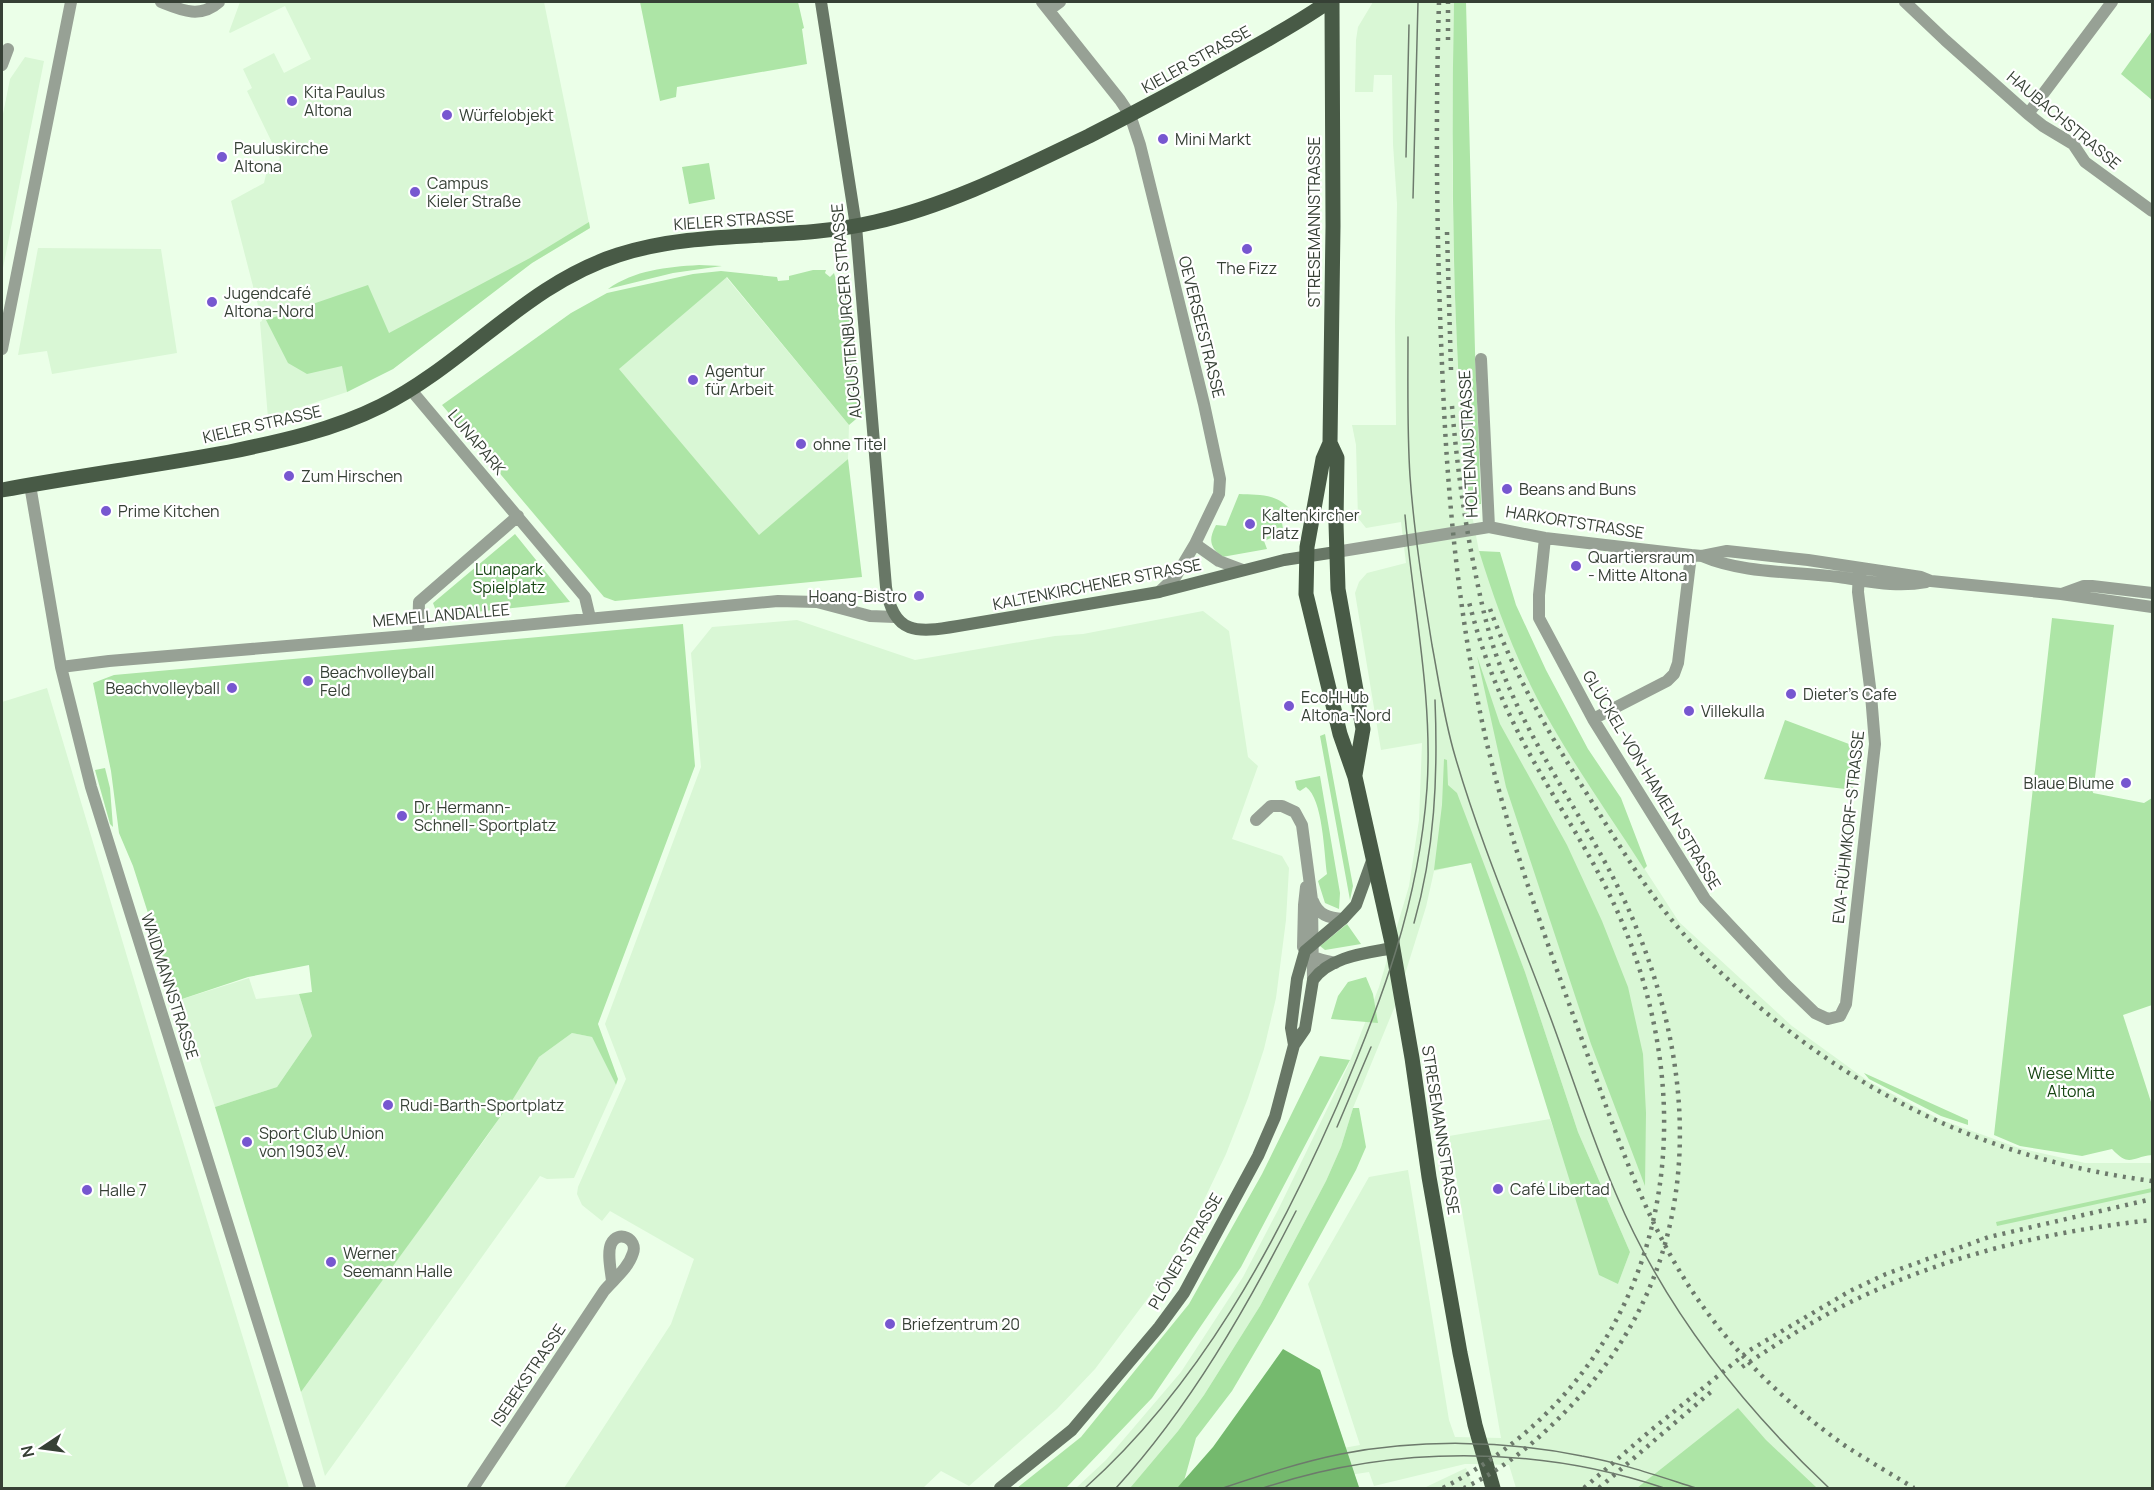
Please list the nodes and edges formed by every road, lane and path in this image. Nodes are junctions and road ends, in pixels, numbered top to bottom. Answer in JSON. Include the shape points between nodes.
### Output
{"nodes":[{"id":1,"x":71,"y":2,"type":"edge"},
{"id":2,"x":160,"y":2,"type":"edge"},
{"id":3,"x":219,"y":2,"type":"edge"},
{"id":4,"x":822,"y":2,"type":"edge"},
{"id":5,"x":1060,"y":2,"type":"edge"},
{"id":6,"x":1330,"y":2,"type":"edge"},
{"id":7,"x":1905,"y":2,"type":"edge"},
{"id":8,"x":2112,"y":2,"type":"edge"},
{"id":9,"x":1046,"y":6,"type":"edge"},
{"id":10,"x":8,"y":49,"type":"dead end"},
{"id":11,"x":2,"y":65,"type":"edge"},
{"id":12,"x":2028,"y":114,"type":"junction"},
{"id":13,"x":1130,"y":115,"type":"junction"},
{"id":14,"x":2152,"y":211,"type":"edge"},
{"id":15,"x":856,"y":226,"type":"junction"},
{"id":16,"x":4,"y":323,"type":"edge"},
{"id":17,"x":2,"y":349,"type":"edge"},
{"id":18,"x":1481,"y":359,"type":"dead end"},
{"id":19,"x":411,"y":390,"type":"junction"},
{"id":20,"x":1330,"y":443,"type":"junction"},
{"id":21,"x":30,"y":485,"type":"junction"},
{"id":22,"x":2,"y":490,"type":"edge"},
{"id":23,"x":518,"y":516,"type":"junction"},
{"id":24,"x":1489,"y":527,"type":"junction"},
{"id":25,"x":1545,"y":538,"type":"junction"},
{"id":26,"x":1195,"y":544,"type":"junction"},
{"id":27,"x":1336,"y":552,"type":"junction"},
{"id":28,"x":1697,"y":555,"type":"junction"},
{"id":29,"x":1306,"y":556,"type":"junction"},
{"id":30,"x":1244,"y":570,"type":"junction"},
{"id":31,"x":1858,"y":575,"type":"junction"},
{"id":32,"x":1159,"y":592,"type":"junction"},
{"id":33,"x":2152,"y":593,"type":"edge"},
{"id":34,"x":2061,"y":594,"type":"junction"},
{"id":35,"x":2152,"y":607,"type":"edge"},
{"id":36,"x":895,"y":617,"type":"junction"},
{"id":37,"x":590,"y":618,"type":"junction"},
{"id":38,"x":418,"y":635,"type":"junction"},
{"id":39,"x":61,"y":667,"type":"junction"},
{"id":40,"x":1593,"y":719,"type":"junction"},
{"id":41,"x":1355,"y":777,"type":"junction"},
{"id":42,"x":1256,"y":820,"type":"dead end"},
{"id":43,"x":1374,"y":858,"type":"junction"},
{"id":44,"x":1308,"y":877,"type":"junction"},
{"id":45,"x":1312,"y":900,"type":"junction"},
{"id":46,"x":1343,"y":919,"type":"junction"},
{"id":47,"x":1393,"y":948,"type":"junction"},
{"id":48,"x":1311,"y":950,"type":"junction"},
{"id":49,"x":1335,"y":963,"type":"junction"},
{"id":50,"x":1313,"y":980,"type":"junction"},
{"id":51,"x":1840,"y":1016,"type":"joint"},
{"id":52,"x":1294,"y":1045,"type":"junction"},
{"id":53,"x":612,"y":1281,"type":"dead end"},
{"id":54,"x":310,"y":1488,"type":"edge"},
{"id":55,"x":473,"y":1488,"type":"edge"},
{"id":56,"x":1000,"y":1488,"type":"edge"},
{"id":57,"x":1493,"y":1488,"type":"edge"}],
"edges":[{"from":1,"to":16,"type":"street"},
{"from":2,"to":3,"type":"street","via":[[190,13]]},
{"from":4,"to":15,"type":"street","name":"AUGUSTENBURGER STRASSE"},
{"from":5,"to":9,"type":"street"},
{"from":6,"to":13,"type":"main road","name":"KIELER STRASSE"},
{"from":6,"to":20,"type":"main road","name":"STRESEMANNSTRASSE"},
{"from":7,"to":12,"type":"street","name":"HAUBACHSTRASSE"},
{"from":8,"to":12,"type":"street"},
{"from":9,"to":13,"type":"street","name":"OEVERSEESTRASSE"},
{"from":10,"to":11,"type":"street"},
{"from":12,"to":14,"type":"street","name":"HAUBACHSTRASSE","via":[[2073,144],[2085,162]]},
{"from":13,"to":15,"type":"main road","name":"KIELER STRASSE","via":[[989,183],[920,209]]},
{"from":13,"to":26,"type":"street","name":"OEVERSEESTRASSE","via":[[1220,479],[1219,494]]},
{"from":15,"to":19,"type":"main road","name":"KIELER STRASSE","via":[[794,234],[700,238],[656,245],[588,266],[553,285]]},
{"from":15,"to":36,"type":"street","name":"AUGUSTENBURGER STRASSE","via":[[885,577]]},
{"from":16,"to":17,"type":"street"},
{"from":18,"to":24,"type":"street","name":"HOLTENAUSTRASSE"},
{"from":19,"to":21,"type":"main road","name":"KIELER STRASSE","via":[[356,417],[298,437],[179,462]]},
{"from":19,"to":23,"type":"street","name":"LUNAPARK"},
{"from":20,"to":27,"type":"main road","name":"STRESEMANNSTRASSE","via":[[1337,458]]},
{"from":20,"to":29,"type":"main road","name":"STRESEMANNSTRASSE","via":[[1323,459]]},
{"from":21,"to":22,"type":"main road","name":"KIELER STRASSE"},
{"from":21,"to":39,"type":"street","name":"WAIDMANNSTRASSE"},
{"from":23,"to":37,"type":"street","name":"LUNAPARK","via":[[585,597]]},
{"from":23,"to":38,"type":"street","via":[[418,602]]},
{"from":24,"to":25,"type":"street","name":"HARKORTSTRASSE"},
{"from":24,"to":27,"type":"street","name":"HARKORTSTRASSE"},
{"from":25,"to":28,"type":"street","name":"HARKORTSTRASSE"},
{"from":25,"to":40,"type":"street","name":"GLÜCKEL-VON-HAMELN-STRASSE","via":[[1539,618]]},
{"from":26,"to":30,"type":"street","via":[[1219,561]]},
{"from":26,"to":32,"type":"street","name":"OEVERSEESTRASSE","via":[[1176,576]]},
{"from":27,"to":29,"type":"street","name":"KALTENKIRCHENER STRASSE"},
{"from":27,"to":41,"type":"main road","name":"STRESEMANNSTRASSE","via":[[1338,589],[1363,729]]},
{"from":28,"to":31,"type":"street","name":"HARKORTSTRASSE","via":[[1725,565]]},
{"from":28,"to":40,"type":"street","via":[[1674,674]]},
{"from":29,"to":30,"type":"street","name":"KALTENKIRCHENER STRASSE"},
{"from":29,"to":41,"type":"main road","name":"STRESEMANNSTRASSE","via":[[1308,606],[1340,734]]},
{"from":30,"to":32,"type":"street","name":"KALTENKIRCHENER STRASSE"},
{"from":31,"to":34,"type":"street","name":"HARKORTSTRASSE","via":[[1901,585],[1931,581]]},
{"from":31,"to":51,"type":"street","name":"EVA-RÜHMKORF-STRASSE","via":[[1875,744],[1846,1004]]},
{"from":32,"to":36,"type":"street","name":"KALTENKIRCHENER STRASSE","via":[[934,630],[915,629]]},
{"from":33,"to":34,"type":"street","name":"HARKORTSTRASSE","via":[[2092,586]]},
{"from":34,"to":35,"type":"street","name":"HARKORTSTRASSE"},
{"from":36,"to":37,"type":"street","name":"MEMELLANDALLEE","via":[[870,616],[817,602],[778,601]]},
{"from":37,"to":38,"type":"street","name":"MEMELLANDALLEE"},
{"from":38,"to":39,"type":"street","name":"MEMELLANDALLEE"},
{"from":39,"to":54,"type":"street","name":"WAIDMANNSTRASSE","via":[[98,812]]},
{"from":40,"to":51,"type":"street","name":"GLÜCKEL-VON-HAMELN-STRASSE","via":[[1705,900],[1815,1013],[1828,1019]]},
{"from":41,"to":43,"type":"main road","name":"STRESEMANNSTRASSE"},
{"from":42,"to":44,"type":"street","name":"PLÖNER STRASSE","via":[[1270,806],[1295,812],[1303,833]]},
{"from":43,"to":46,"type":"street","via":[[1356,905]]},
{"from":43,"to":47,"type":"main road","name":"STRESEMANNSTRASSE"},
{"from":44,"to":45,"type":"street","name":"PLÖNER STRASSE"},
{"from":44,"to":48,"type":"street","name":"PLÖNER STRASSE","via":[[1302,934]]},
{"from":45,"to":46,"type":"street","via":[[1324,915]]},
{"from":45,"to":48,"type":"street","name":"PLÖNER STRASSE"},
{"from":46,"to":48,"type":"street"},
{"from":47,"to":49,"type":"street"},
{"from":47,"to":57,"type":"main road","name":"STRESEMANNSTRASSE","via":[[1460,1353],[1474,1425]]},
{"from":48,"to":49,"type":"street"},
{"from":48,"to":50,"type":"street","name":"PLÖNER STRASSE"},
{"from":48,"to":52,"type":"street","name":"PLÖNER STRASSE","via":[[1297,979],[1291,1028]]},
{"from":49,"to":50,"type":"street"},
{"from":50,"to":52,"type":"street","name":"PLÖNER STRASSE","via":[[1305,1029]]},
{"from":52,"to":56,"type":"street","name":"PLÖNER STRASSE","via":[[1280,1102],[1258,1156],[1184,1293],[1072,1430]]},
{"from":53,"to":55,"type":"street","name":"ISEBEKSTRASSE"}]}
